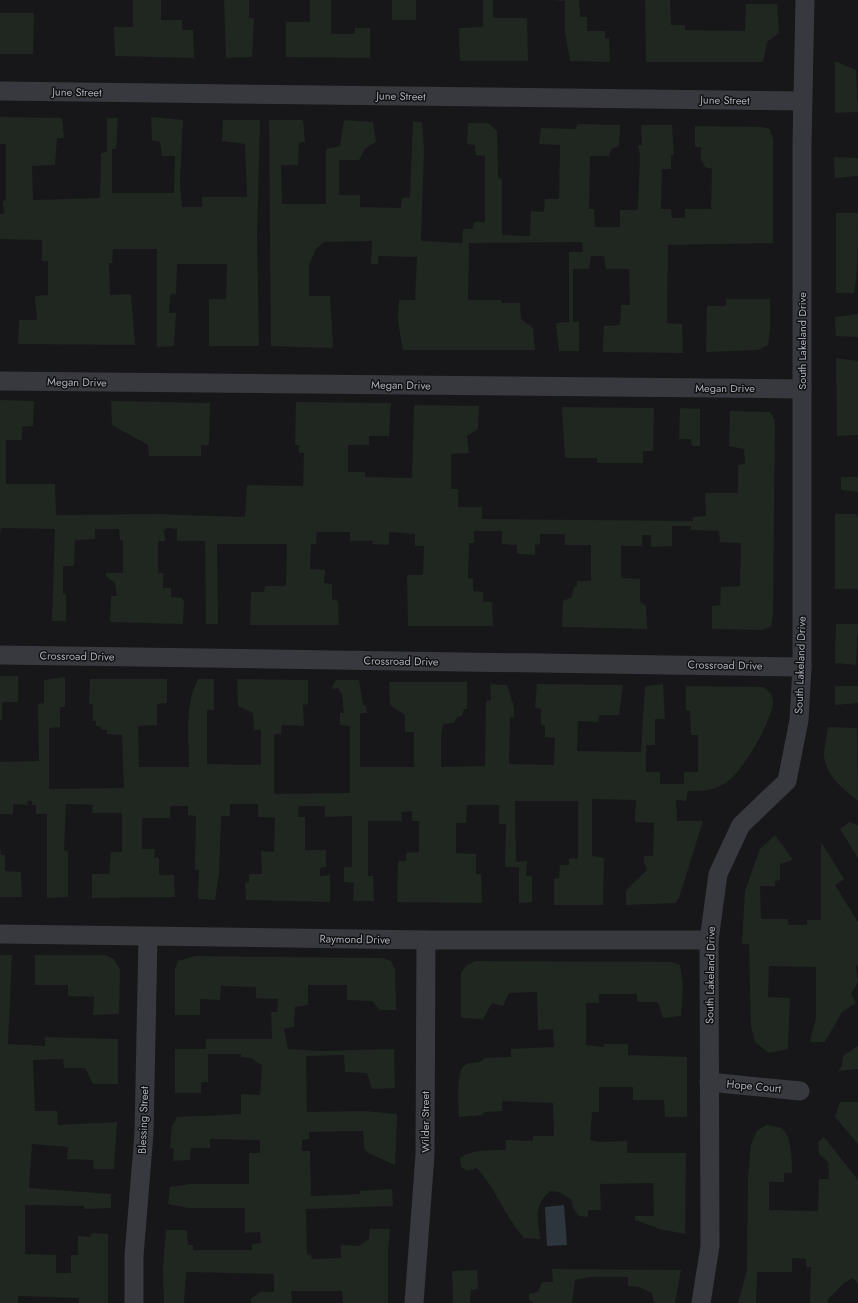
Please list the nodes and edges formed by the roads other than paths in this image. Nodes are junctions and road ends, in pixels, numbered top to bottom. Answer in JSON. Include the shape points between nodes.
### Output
{"nodes":[{"id":1,"x":805,"y":0,"type":"edge"},
{"id":2,"x":0,"y":91,"type":"edge"},
{"id":3,"x":802,"y":101,"type":"junction"},
{"id":4,"x":0,"y":381,"type":"edge"},
{"id":5,"x":802,"y":389,"type":"junction"},
{"id":6,"x":0,"y":655,"type":"edge"},
{"id":7,"x":802,"y":666,"type":"junction"},
{"id":8,"x":0,"y":934,"type":"edge"},
{"id":9,"x":148,"y":937,"type":"junction"},
{"id":10,"x":426,"y":940,"type":"junction"},
{"id":11,"x":709,"y":940,"type":"junction"},
{"id":12,"x":709,"y":1082,"type":"junction"},
{"id":13,"x":800,"y":1091,"type":"dead end"},
{"id":14,"x":134,"y":1303,"type":"edge"},
{"id":15,"x":414,"y":1303,"type":"edge"},
{"id":16,"x":700,"y":1303,"type":"edge"}],
"edges":[{"from":1,"to":3,"type":"street","name":"South Lakeland Drive"},
{"from":2,"to":3,"type":"street","name":"June Street"},
{"from":3,"to":5,"type":"street","name":"South Lakeland Drive"},
{"from":4,"to":5,"type":"street","name":"Megan Drive"},
{"from":5,"to":7,"type":"street","name":"South Lakeland Drive"},
{"from":6,"to":7,"type":"street","name":"Crossroad Drive"},
{"from":7,"to":11,"type":"street","name":"South Lakeland Drive","via":[[798,720],[787,781],[741,825],[718,874]]},
{"from":8,"to":9,"type":"street","name":"Raymond Drive"},
{"from":9,"to":10,"type":"street","name":"Raymond Drive"},
{"from":9,"to":14,"type":"street","name":"Blessing Street","via":[[144,1133],[134,1256]]},
{"from":10,"to":11,"type":"street","name":"Raymond Drive"},
{"from":10,"to":15,"type":"street","name":"Wilder Street","via":[[425,1155]]},
{"from":11,"to":12,"type":"street","name":"South Lakeland Drive"},
{"from":12,"to":13,"type":"street","name":"Hope Court"},
{"from":12,"to":16,"type":"street","name":"South Lakeland Drive","via":[[710,1246]]}]}
